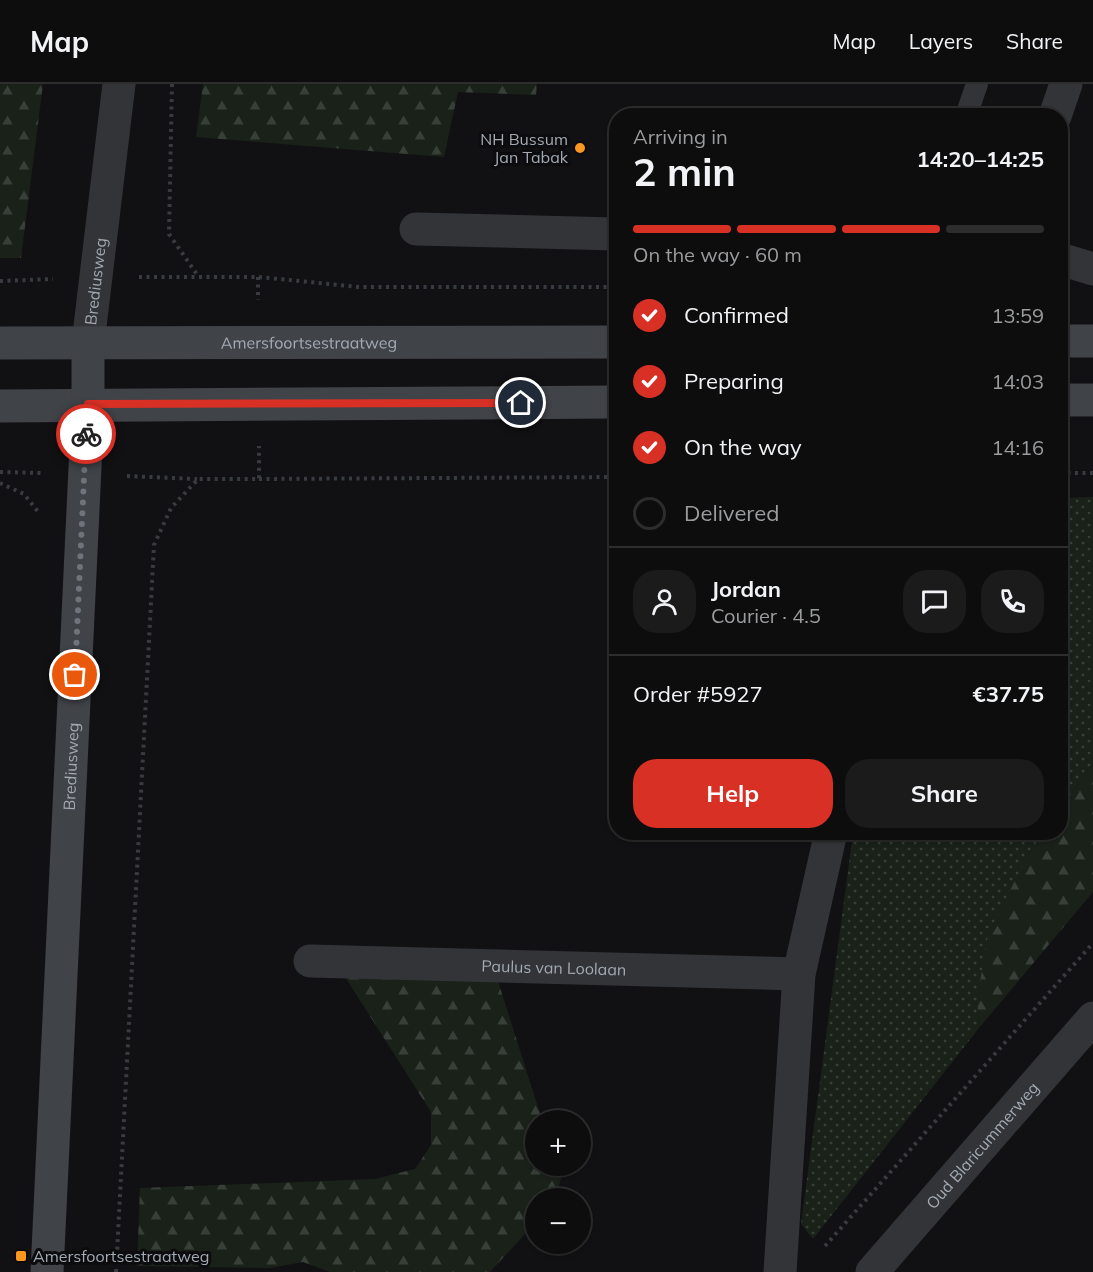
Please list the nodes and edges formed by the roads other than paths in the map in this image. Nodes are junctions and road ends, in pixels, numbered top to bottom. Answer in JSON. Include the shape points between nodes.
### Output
{"nodes":[{"id":1,"x":119,"y":84,"type":"edge"},
{"id":2,"x":977,"y":84,"type":"edge"},
{"id":3,"x":1066,"y":84,"type":"edge"},
{"id":4,"x":969,"y":108,"type":"edge"},
{"id":5,"x":1058,"y":108,"type":"edge"},
{"id":6,"x":416,"y":229,"type":"dead end"},
{"id":7,"x":609,"y":234,"type":"edge"},
{"id":8,"x":1068,"y":261,"type":"edge"},
{"id":9,"x":1093,"y":269,"type":"edge"},
{"id":10,"x":1093,"y":340,"type":"edge"},
{"id":11,"x":1068,"y":341,"type":"edge"},
{"id":12,"x":609,"y":342,"type":"edge"},
{"id":13,"x":0,"y":343,"type":"edge"},
{"id":14,"x":88,"y":343,"type":"junction"},
{"id":15,"x":1068,"y":400,"type":"edge"},
{"id":16,"x":1093,"y":400,"type":"edge"},
{"id":17,"x":609,"y":402,"type":"edge"},
{"id":18,"x":88,"y":404,"type":"junction"},
{"id":19,"x":0,"y":406,"type":"edge"},
{"id":20,"x":829,"y":840,"type":"edge"},
{"id":21,"x":310,"y":961,"type":"dead end"},
{"id":22,"x":800,"y":974,"type":"junction"},
{"id":23,"x":1093,"y":1018,"type":"edge"},
{"id":24,"x":48,"y":1272,"type":"edge"},
{"id":25,"x":780,"y":1272,"type":"edge"},
{"id":26,"x":872,"y":1272,"type":"edge"}],
"edges":[{"from":1,"to":14,"type":"street","name":"Brediusweg"},
{"from":2,"to":4,"type":"lane"},
{"from":3,"to":5,"type":"street"},
{"from":6,"to":7,"type":"street"},
{"from":8,"to":9,"type":"street"},
{"from":10,"to":11,"type":"main road"},
{"from":12,"to":14,"type":"main road","name":"Amersfoortsestraatweg"},
{"from":13,"to":14,"type":"main road","name":"Amersfoortsestraatweg"},
{"from":14,"to":18,"type":"main road","name":"Brediusweg"},
{"from":15,"to":16,"type":"main road"},
{"from":17,"to":18,"type":"main road"},
{"from":18,"to":19,"type":"main road"},
{"from":18,"to":24,"type":"main road","name":"Brediusweg"},
{"from":20,"to":22,"type":"street"},
{"from":21,"to":22,"type":"street","name":"Paulus van Loolaan"},
{"from":22,"to":25,"type":"street"},
{"from":23,"to":26,"type":"street","name":"Oud Blaricummerweg"}]}
